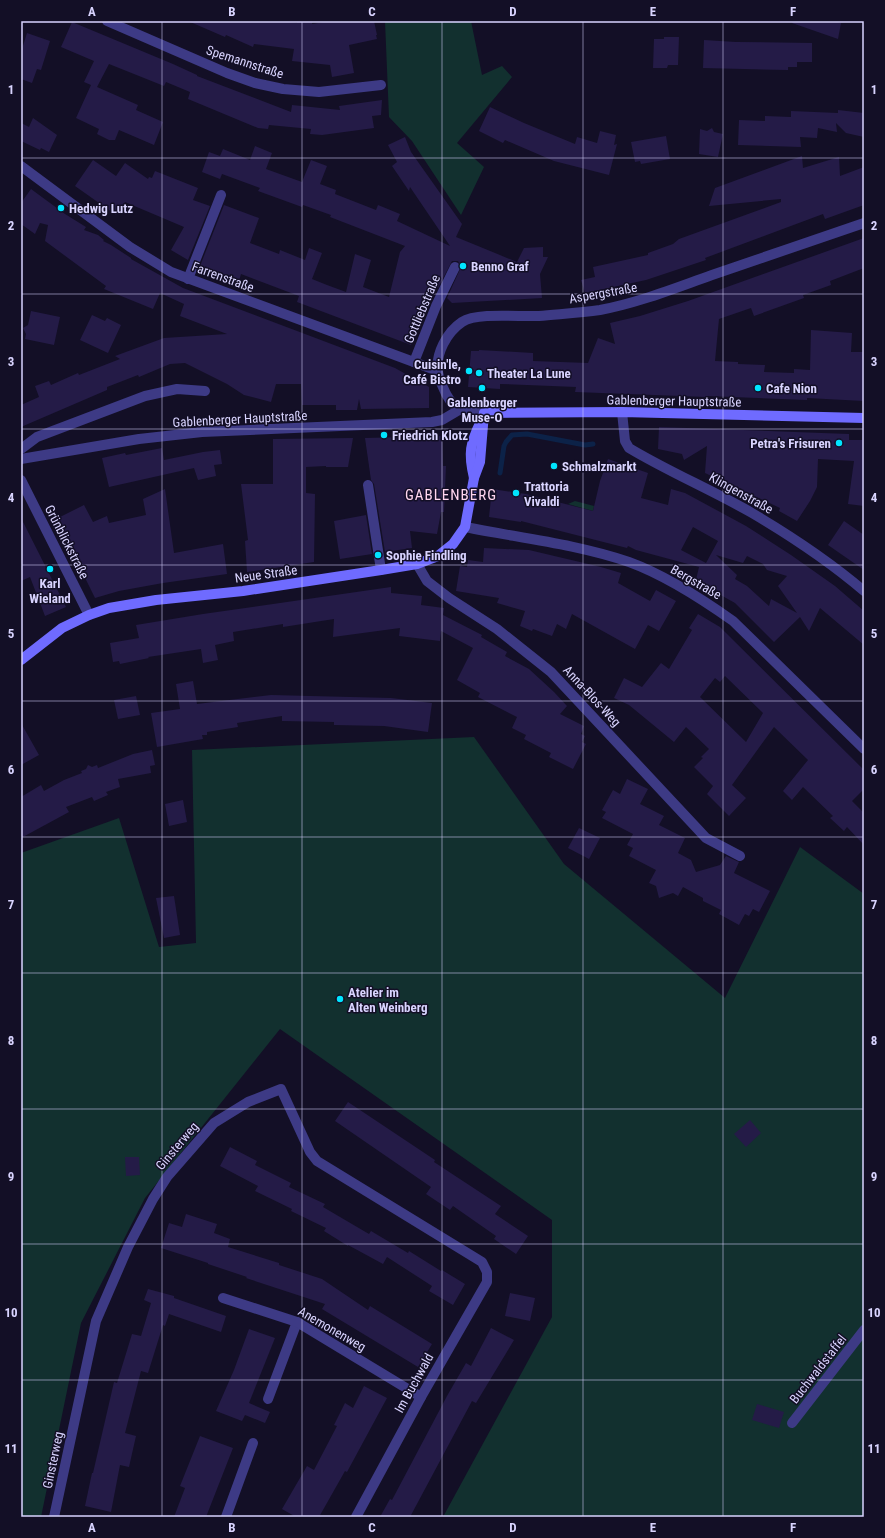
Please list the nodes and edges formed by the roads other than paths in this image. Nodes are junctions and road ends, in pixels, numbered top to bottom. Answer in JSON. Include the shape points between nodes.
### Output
{"nodes":[{"id":1,"x":108,"y":21,"type":"edge"},
{"id":2,"x":381,"y":85,"type":"dead end"},
{"id":3,"x":21,"y":166,"type":"edge"},
{"id":4,"x":221,"y":195,"type":"dead end"},
{"id":5,"x":864,"y":223,"type":"edge"},
{"id":6,"x":455,"y":267,"type":"dead end"},
{"id":7,"x":188,"y":279,"type":"junction"},
{"id":8,"x":414,"y":362,"type":"junction"},
{"id":9,"x":438,"y":371,"type":"junction"},
{"id":10,"x":206,"y":391,"type":"dead end"},
{"id":11,"x":459,"y":410,"type":"junction"},
{"id":12,"x":622,"y":412,"type":"junction"},
{"id":13,"x":484,"y":414,"type":"junction"},
{"id":14,"x":864,"y":418,"type":"edge"},
{"id":15,"x":21,"y":449,"type":"edge"},
{"id":16,"x":21,"y":459,"type":"edge"},
{"id":17,"x":21,"y":480,"type":"edge"},
{"id":18,"x":368,"y":485,"type":"dead end"},
{"id":19,"x":465,"y":527,"type":"junction"},
{"id":20,"x":417,"y":564,"type":"junction"},
{"id":21,"x":381,"y":570,"type":"junction"},
{"id":22,"x":864,"y":591,"type":"edge"},
{"id":23,"x":88,"y":616,"type":"junction"},
{"id":24,"x":21,"y":660,"type":"edge"},
{"id":25,"x":864,"y":749,"type":"edge"},
{"id":26,"x":740,"y":856,"type":"dead end"},
{"id":27,"x":482,"y":1262,"type":"joint"},
{"id":28,"x":223,"y":1298,"type":"dead end"},
{"id":29,"x":297,"y":1322,"type":"junction"},
{"id":30,"x":864,"y":1330,"type":"edge"},
{"id":31,"x":421,"y":1397,"type":"junction"},
{"id":32,"x":268,"y":1399,"type":"dead end"},
{"id":33,"x":792,"y":1423,"type":"dead end"},
{"id":34,"x":253,"y":1443,"type":"dead end"},
{"id":35,"x":54,"y":1517,"type":"edge"},
{"id":36,"x":226,"y":1517,"type":"edge"},
{"id":37,"x":356,"y":1517,"type":"edge"}],
"edges":[{"from":1,"to":2,"type":"street","name":"Spemannstraße","via":[[255,83],[283,89],[319,92]]},
{"from":3,"to":7,"type":"street","name":"Farrenstraße","via":[[130,246],[171,272]]},
{"from":4,"to":7,"type":"street"},
{"from":5,"to":9,"type":"street","name":"Aspergstraße","via":[[643,300],[600,310],[538,316],[493,316],[463,321],[451,331],[440,353]]},
{"from":6,"to":8,"type":"street","name":"Gottliebstraße"},
{"from":7,"to":8,"type":"street","name":"Farrenstraße"},
{"from":8,"to":9,"type":"street","name":"Farrenstraße"},
{"from":9,"to":11,"type":"street","name":"Aspergstraße","via":[[442,386]]},
{"from":10,"to":15,"type":"street","via":[[177,389],[146,396],[37,437]]},
{"from":11,"to":13,"type":"street"},
{"from":11,"to":16,"type":"street","name":"Gablenberger Hauptstraße","via":[[442,420],[432,422],[202,432],[140,439]]},
{"from":12,"to":13,"type":"street","name":"Gablenberger Hauptstraße"},
{"from":12,"to":14,"type":"street","name":"Gablenberger Hauptstraße"},
{"from":12,"to":22,"type":"street","name":"Klingenstraße","via":[[625,441],[629,448],[752,513]]},
{"from":13,"to":19,"type":"street","name":"Neue Straße","via":[[480,462],[474,478]]},
{"from":17,"to":23,"type":"street","name":"Grünblickstraße"},
{"from":18,"to":21,"type":"street"},
{"from":19,"to":20,"type":"street","name":"Neue Straße","via":[[454,544],[438,556]]},
{"from":19,"to":25,"type":"street","name":"Bergstraße","via":[[554,543],[624,561],[689,592],[733,621]]},
{"from":20,"to":21,"type":"street","name":"Neue Straße"},
{"from":20,"to":26,"type":"street","name":"Anna-Blos-Weg","via":[[427,581],[497,629],[551,672],[706,838]]},
{"from":21,"to":23,"type":"street","name":"Neue Straße","via":[[243,591],[156,600],[109,608]]},
{"from":23,"to":24,"type":"street","name":"Neue Straße","via":[[62,628]]},
{"from":27,"to":31,"type":"street","name":"Im Buchwald","via":[[487,1272],[487,1282]]},
{"from":27,"to":35,"type":"street","name":"Ginsterweg","via":[[317,1161],[310,1152],[281,1089],[248,1102],[214,1123],[167,1177],[128,1247],[96,1321]]},
{"from":28,"to":29,"type":"street","name":"Anemonenweg"},
{"from":29,"to":31,"type":"street","name":"Anemonenweg"},
{"from":29,"to":32,"type":"street"},
{"from":30,"to":33,"type":"street","name":"Buchwaldstaffel"},
{"from":31,"to":37,"type":"street","name":"Im Buchwald"},
{"from":34,"to":36,"type":"street"}]}
